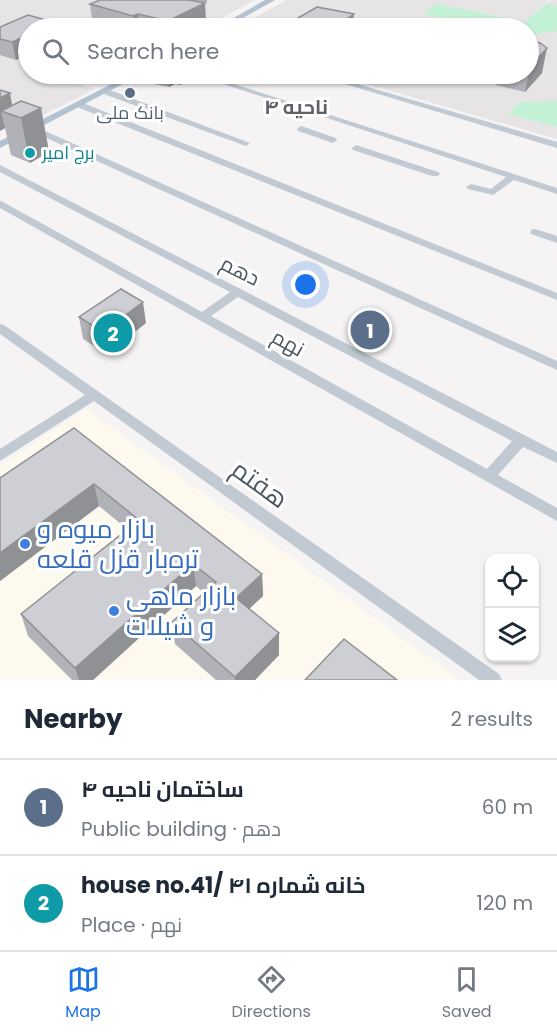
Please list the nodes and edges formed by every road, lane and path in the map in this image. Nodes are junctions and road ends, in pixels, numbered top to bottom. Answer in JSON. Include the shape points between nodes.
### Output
{"nodes":[{"id":1,"x":271,"y":0,"type":"edge"},
{"id":2,"x":238,"y":18,"type":"edge"},
{"id":3,"x":119,"y":84,"type":"edge"},
{"id":4,"x":228,"y":84,"type":"edge"},
{"id":5,"x":350,"y":84,"type":"edge"},
{"id":6,"x":104,"y":92,"type":"junction"},
{"id":7,"x":80,"y":105,"type":"junction"},
{"id":8,"x":341,"y":120,"type":"junction"},
{"id":9,"x":34,"y":129,"type":"junction"},
{"id":10,"x":301,"y":129,"type":"dead end"},
{"id":11,"x":318,"y":135,"type":"junction"},
{"id":12,"x":333,"y":140,"type":"dead end"},
{"id":13,"x":408,"y":142,"type":"junction"},
{"id":14,"x":246,"y":143,"type":"dead end"},
{"id":15,"x":0,"y":145,"type":"edge"},
{"id":16,"x":557,"y":145,"type":"edge"},
{"id":17,"x":356,"y":148,"type":"dead end"},
{"id":18,"x":0,"y":151,"type":"edge"},
{"id":19,"x":387,"y":158,"type":"junction"},
{"id":20,"x":0,"y":168,"type":"edge"},
{"id":21,"x":435,"y":174,"type":"dead end"},
{"id":22,"x":512,"y":177,"type":"junction"},
{"id":23,"x":471,"y":187,"type":"dead end"},
{"id":24,"x":557,"y":191,"type":"edge"},
{"id":25,"x":0,"y":204,"type":"edge"},
{"id":26,"x":535,"y":232,"type":"dead end"},
{"id":27,"x":557,"y":240,"type":"edge"},
{"id":28,"x":238,"y":292,"type":"junction"},
{"id":29,"x":557,"y":297,"type":"edge"},
{"id":30,"x":202,"y":317,"type":"junction"},
{"id":31,"x":0,"y":328,"type":"edge"},
{"id":32,"x":557,"y":366,"type":"edge"},
{"id":33,"x":94,"y":395,"type":"junction"},
{"id":34,"x":522,"y":440,"type":"junction"},
{"id":35,"x":0,"y":456,"type":"edge"},
{"id":36,"x":557,"y":458,"type":"edge"},
{"id":37,"x":488,"y":477,"type":"junction"},
{"id":38,"x":557,"y":515,"type":"edge"},
{"id":39,"x":493,"y":680,"type":"edge"}],
"edges":[{"from":1,"to":2,"type":"main road"},
{"from":3,"to":6,"type":"main road"},
{"from":4,"to":8,"type":"street"},
{"from":5,"to":16,"type":"street"},
{"from":6,"to":7,"type":"main road"},
{"from":6,"to":14,"type":"street"},
{"from":7,"to":9,"type":"main road"},
{"from":7,"to":29,"type":"street"},
{"from":8,"to":11,"type":"street"},
{"from":8,"to":13,"type":"street"},
{"from":9,"to":15,"type":"main road"},
{"from":9,"to":18,"type":"main road"},
{"from":9,"to":32,"type":"street"},
{"from":10,"to":11,"type":"street"},
{"from":11,"to":12,"type":"street"},
{"from":13,"to":19,"type":"street"},
{"from":13,"to":22,"type":"street"},
{"from":17,"to":19,"type":"street"},
{"from":19,"to":21,"type":"street"},
{"from":20,"to":28,"type":"street","name":"دهم"},
{"from":22,"to":23,"type":"street","via":[[492,192]]},
{"from":22,"to":24,"type":"street"},
{"from":25,"to":30,"type":"street","name":"نهم"},
{"from":26,"to":27,"type":"street"},
{"from":28,"to":30,"type":"street"},
{"from":28,"to":34,"type":"street","name":"دهم"},
{"from":30,"to":37,"type":"street","name":"نهم"},
{"from":31,"to":33,"type":"street","name":"هفتم"},
{"from":33,"to":35,"type":"street"},
{"from":33,"to":39,"type":"street","name":"هفتم"},
{"from":34,"to":36,"type":"street","name":"دهم"},
{"from":34,"to":37,"type":"street"},
{"from":37,"to":38,"type":"street","name":"نهم"}]}
